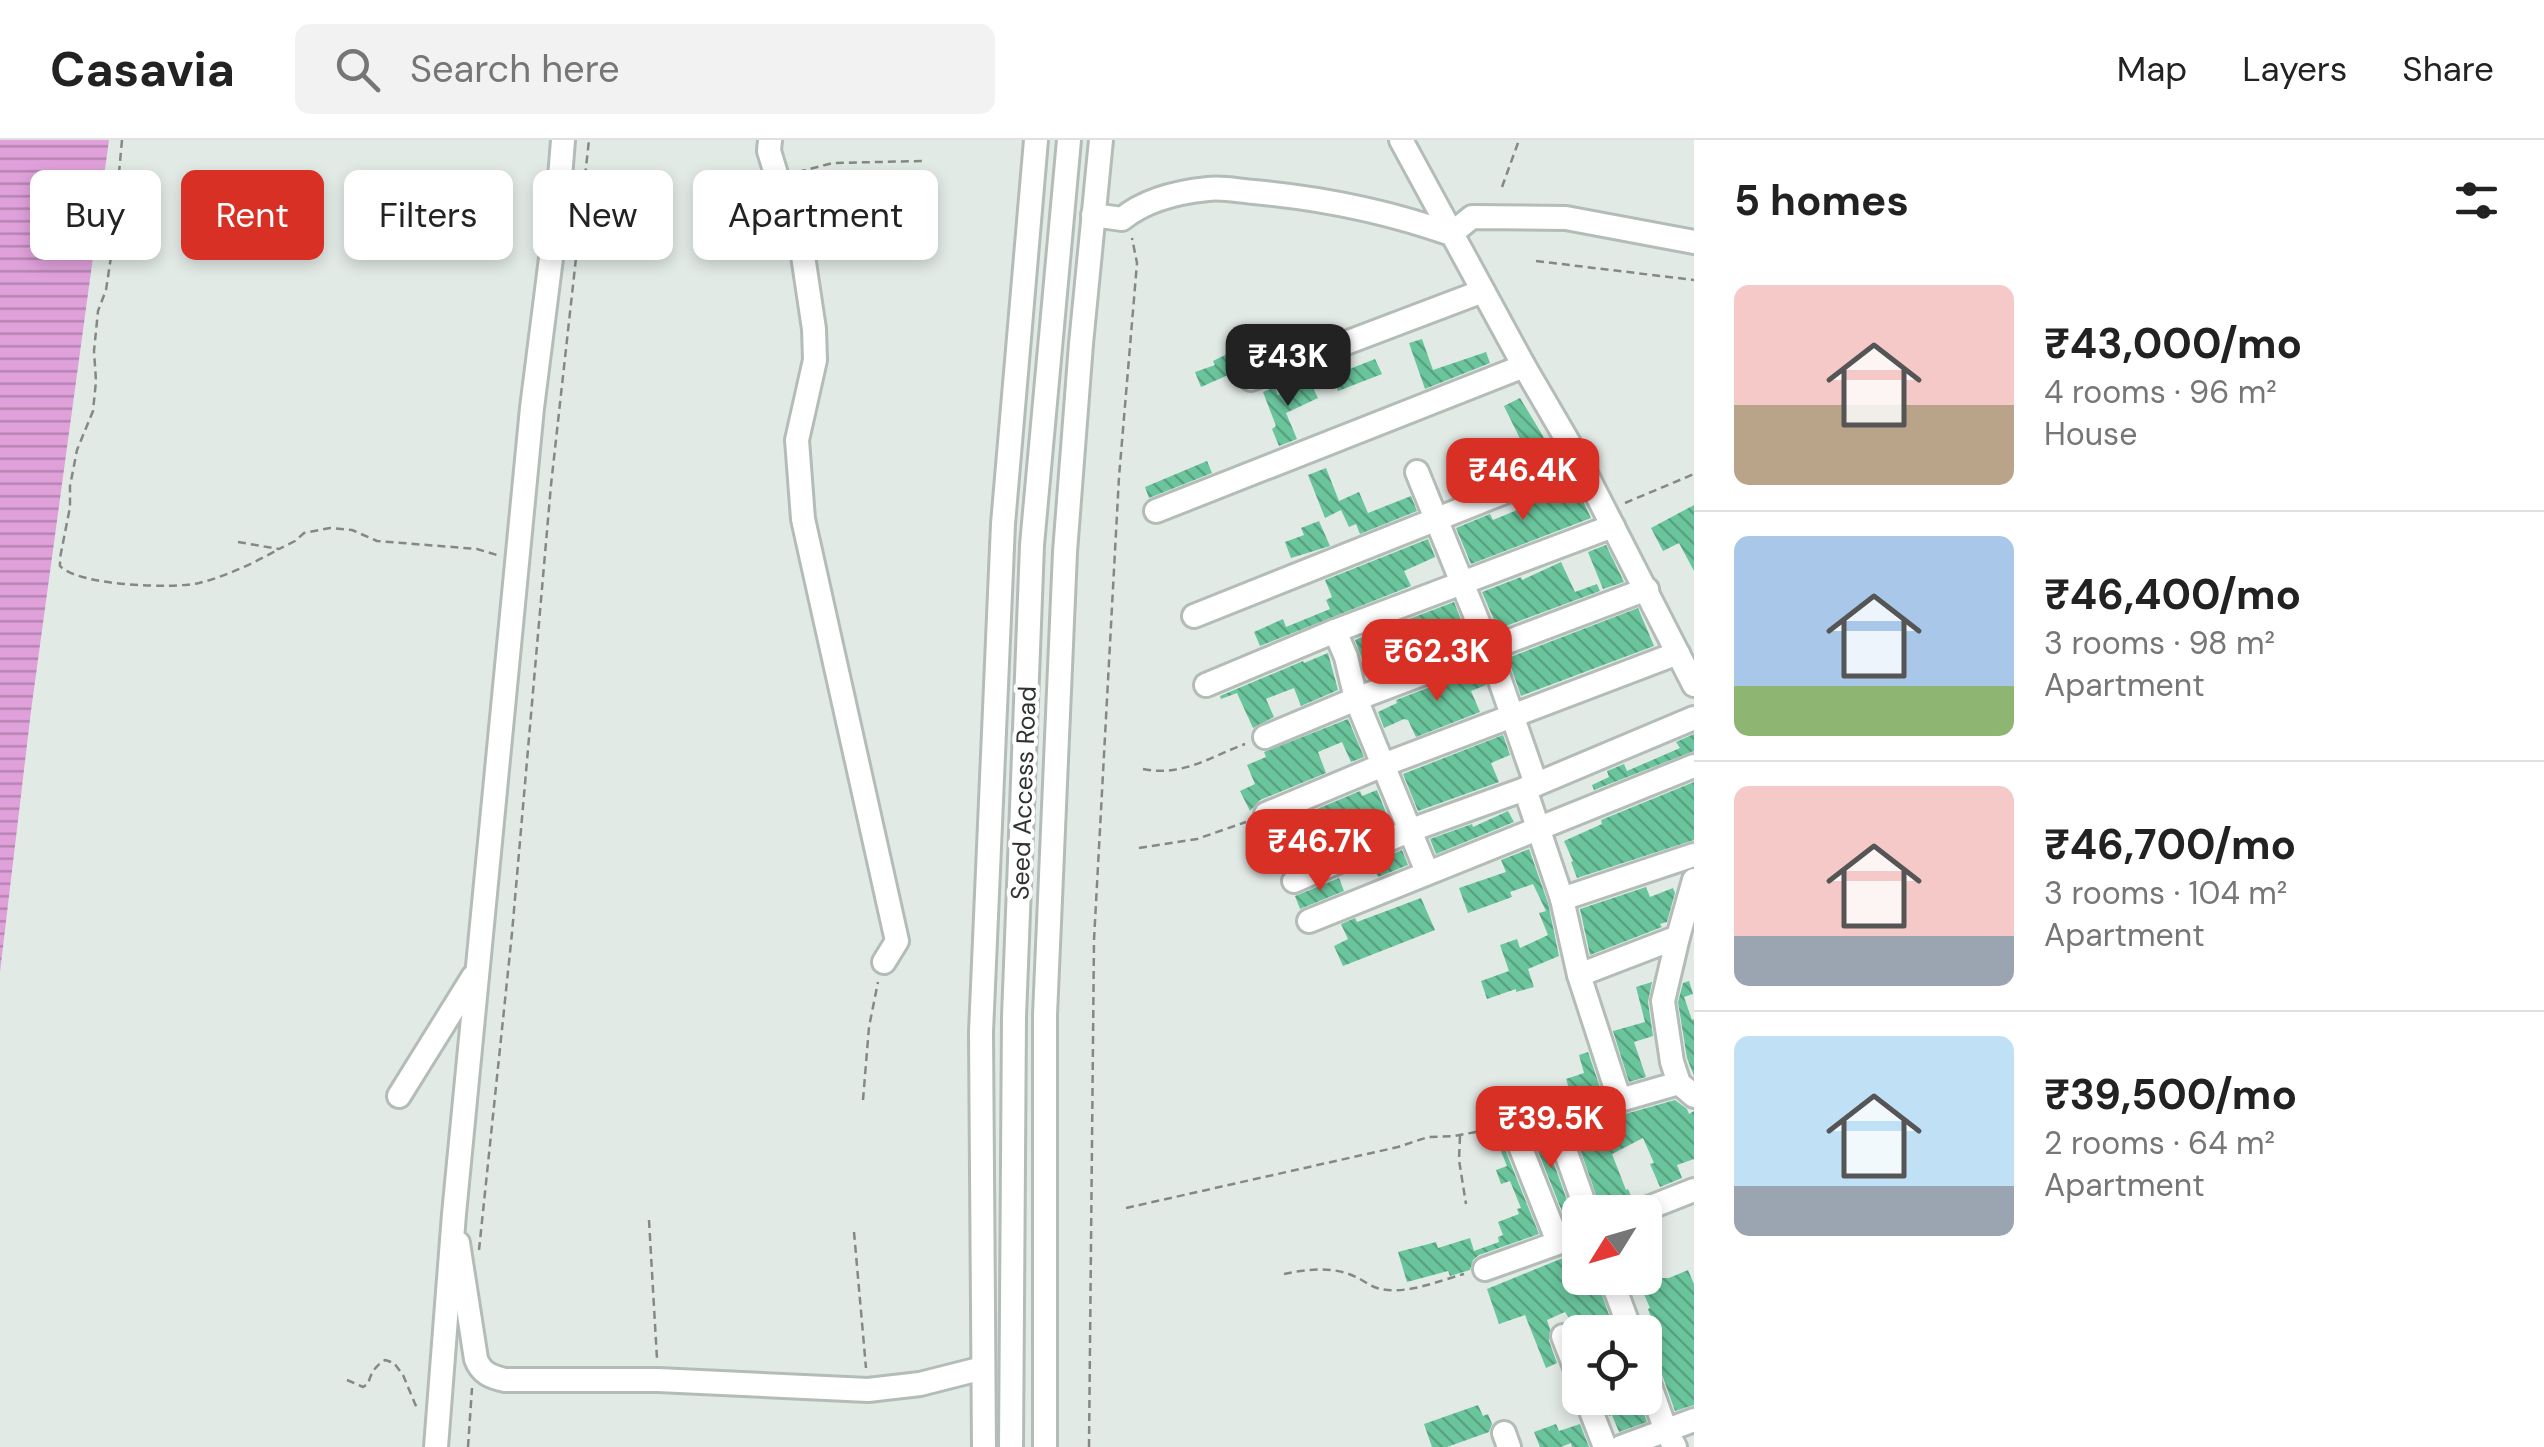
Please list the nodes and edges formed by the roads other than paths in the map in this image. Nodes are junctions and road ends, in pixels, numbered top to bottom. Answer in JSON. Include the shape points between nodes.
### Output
{"nodes":[{"id":1,"x":563,"y":140,"type":"edge"},
{"id":2,"x":769,"y":140,"type":"edge"},
{"id":3,"x":1036,"y":140,"type":"edge"},
{"id":4,"x":1068,"y":140,"type":"edge"},
{"id":5,"x":1100,"y":140,"type":"edge"},
{"id":6,"x":1400,"y":140,"type":"edge"},
{"id":7,"x":1093,"y":215,"type":"junction"},
{"id":8,"x":1451,"y":234,"type":"junction"},
{"id":9,"x":1694,"y":242,"type":"edge"},
{"id":10,"x":1483,"y":291,"type":"junction"},
{"id":11,"x":1524,"y":366,"type":"junction"},
{"id":12,"x":1251,"y":379,"type":"dead end"},
{"id":13,"x":1580,"y":462,"type":"junction"},
{"id":14,"x":1416,"y":472,"type":"dead end"},
{"id":15,"x":1156,"y":511,"type":"dead end"},
{"id":16,"x":1437,"y":518,"type":"junction"},
{"id":17,"x":1609,"y":518,"type":"junction"},
{"id":18,"x":1463,"y":584,"type":"junction"},
{"id":19,"x":1646,"y":589,"type":"junction"},
{"id":20,"x":1194,"y":616,"type":"dead end"},
{"id":21,"x":1334,"y":631,"type":"junction"},
{"id":22,"x":1489,"y":649,"type":"junction"},
{"id":23,"x":1678,"y":653,"type":"junction"},
{"id":24,"x":1206,"y":685,"type":"dead end"},
{"id":25,"x":1694,"y":685,"type":"edge"},
{"id":26,"x":1356,"y":699,"type":"junction"},
{"id":27,"x":1514,"y":716,"type":"junction"},
{"id":28,"x":1694,"y":718,"type":"edge"},
{"id":29,"x":1265,"y":737,"type":"road end"},
{"id":30,"x":1383,"y":765,"type":"junction"},
{"id":31,"x":1694,"y":766,"type":"edge"},
{"id":32,"x":1530,"y":786,"type":"junction"},
{"id":33,"x":1266,"y":814,"type":"road end"},
{"id":34,"x":1539,"y":827,"type":"junction"},
{"id":35,"x":1411,"y":830,"type":"junction"},
{"id":36,"x":1694,"y":856,"type":"edge"},
{"id":37,"x":1427,"y":872,"type":"junction"},
{"id":38,"x":1694,"y":880,"type":"edge"},
{"id":39,"x":1294,"y":882,"type":"dead end"},
{"id":40,"x":1562,"y":899,"type":"junction"},
{"id":41,"x":1309,"y":922,"type":"dead end"},
{"id":42,"x":1678,"y":937,"type":"junction"},
{"id":43,"x":884,"y":962,"type":"road end"},
{"id":44,"x":1694,"y":962,"type":"edge"},
{"id":45,"x":1670,"y":967,"type":"junction"},
{"id":46,"x":478,"y":970,"type":"junction"},
{"id":47,"x":1579,"y":975,"type":"junction"},
{"id":48,"x":1694,"y":1038,"type":"edge"},
{"id":49,"x":1670,"y":1046,"type":"junction"},
{"id":50,"x":1686,"y":1089,"type":"edge"},
{"id":51,"x":399,"y":1096,"type":"dead end"},
{"id":52,"x":1619,"y":1098,"type":"junction"},
{"id":53,"x":1554,"y":1119,"type":"junction"},
{"id":54,"x":1694,"y":1190,"type":"edge"},
{"id":55,"x":1581,"y":1195,"type":"edge"},
{"id":56,"x":1662,"y":1203,"type":"edge"},
{"id":57,"x":454,"y":1214,"type":"junction"},
{"id":58,"x":1562,"y":1224,"type":"edge"},
{"id":59,"x":1562,"y":1241,"type":"edge"},
{"id":60,"x":1485,"y":1269,"type":"road end"},
{"id":61,"x":984,"y":1368,"type":"junction"},
{"id":62,"x":1593,"y":1415,"type":"edge"},
{"id":63,"x":1662,"y":1415,"type":"edge"},
{"id":64,"x":1694,"y":1420,"type":"edge"},
{"id":65,"x":1671,"y":1439,"type":"edge"},
{"id":66,"x":437,"y":1441,"type":"edge"},
{"id":67,"x":984,"y":1447,"type":"edge"},
{"id":68,"x":1011,"y":1447,"type":"edge"},
{"id":69,"x":1045,"y":1447,"type":"edge"},
{"id":70,"x":1605,"y":1447,"type":"edge"},
{"id":71,"x":1621,"y":1447,"type":"edge"}],
"edges":[{"from":1,"to":46,"type":"street"},
{"from":2,"to":43,"type":"street","via":[[802,249],[814,329],[797,440],[803,519],[897,941]]},
{"from":3,"to":61,"type":"street","via":[[1004,524],[982,1012]]},
{"from":4,"to":68,"type":"street","name":"Seed Access Road","via":[[1032,545],[1014,1016]]},
{"from":5,"to":7,"type":"street","name":"Seed Access Road"},
{"from":6,"to":8,"type":"street"},
{"from":7,"to":8,"type":"street","via":[[1122,220],[1163,197],[1210,188],[1281,194]]},
{"from":7,"to":69,"type":"street","name":"Seed Access Road","via":[[1065,552],[1045,1015]]},
{"from":8,"to":9,"type":"street","via":[[1472,217],[1566,218]]},
{"from":8,"to":10,"type":"street"},
{"from":10,"to":11,"type":"street"},
{"from":10,"to":12,"type":"street"},
{"from":11,"to":13,"type":"street"},
{"from":11,"to":15,"type":"street"},
{"from":13,"to":16,"type":"street"},
{"from":13,"to":17,"type":"street"},
{"from":14,"to":16,"type":"street"},
{"from":16,"to":18,"type":"street"},
{"from":16,"to":20,"type":"street"},
{"from":17,"to":18,"type":"street"},
{"from":17,"to":19,"type":"street"},
{"from":18,"to":21,"type":"street"},
{"from":18,"to":22,"type":"street"},
{"from":19,"to":22,"type":"street"},
{"from":19,"to":23,"type":"street"},
{"from":21,"to":24,"type":"street"},
{"from":21,"to":26,"type":"street"},
{"from":22,"to":26,"type":"street"},
{"from":22,"to":27,"type":"street"},
{"from":23,"to":25,"type":"street"},
{"from":23,"to":27,"type":"street"},
{"from":26,"to":29,"type":"street"},
{"from":26,"to":30,"type":"street"},
{"from":27,"to":30,"type":"street"},
{"from":27,"to":32,"type":"street"},
{"from":28,"to":32,"type":"street"},
{"from":30,"to":33,"type":"street"},
{"from":30,"to":35,"type":"street"},
{"from":31,"to":34,"type":"street"},
{"from":32,"to":34,"type":"street"},
{"from":32,"to":35,"type":"street"},
{"from":34,"to":37,"type":"street"},
{"from":34,"to":40,"type":"street"},
{"from":35,"to":37,"type":"street"},
{"from":35,"to":39,"type":"street"},
{"from":36,"to":40,"type":"street"},
{"from":37,"to":41,"type":"street"},
{"from":38,"to":42,"type":"street"},
{"from":40,"to":47,"type":"street"},
{"from":42,"to":45,"type":"street"},
{"from":42,"to":47,"type":"street"},
{"from":44,"to":45,"type":"street"},
{"from":45,"to":49,"type":"street","via":[[1663,1000]]},
{"from":46,"to":51,"type":"street"},
{"from":46,"to":57,"type":"street"},
{"from":47,"to":52,"type":"street"},
{"from":48,"to":49,"type":"street"},
{"from":49,"to":50,"type":"street"},
{"from":50,"to":52,"type":"street"},
{"from":52,"to":53,"type":"street"},
{"from":53,"to":55,"type":"street"},
{"from":53,"to":58,"type":"street","via":[[1512,1126]]},
{"from":54,"to":56,"type":"street"},
{"from":57,"to":61,"type":"street","via":[[476,1359],[494,1378],[868,1390]]},
{"from":57,"to":66,"type":"street"},
{"from":59,"to":60,"type":"street"},
{"from":61,"to":67,"type":"street"},
{"from":62,"to":70,"type":"street"},
{"from":63,"to":65,"type":"street"},
{"from":64,"to":65,"type":"street"},
{"from":65,"to":71,"type":"street"}]}
